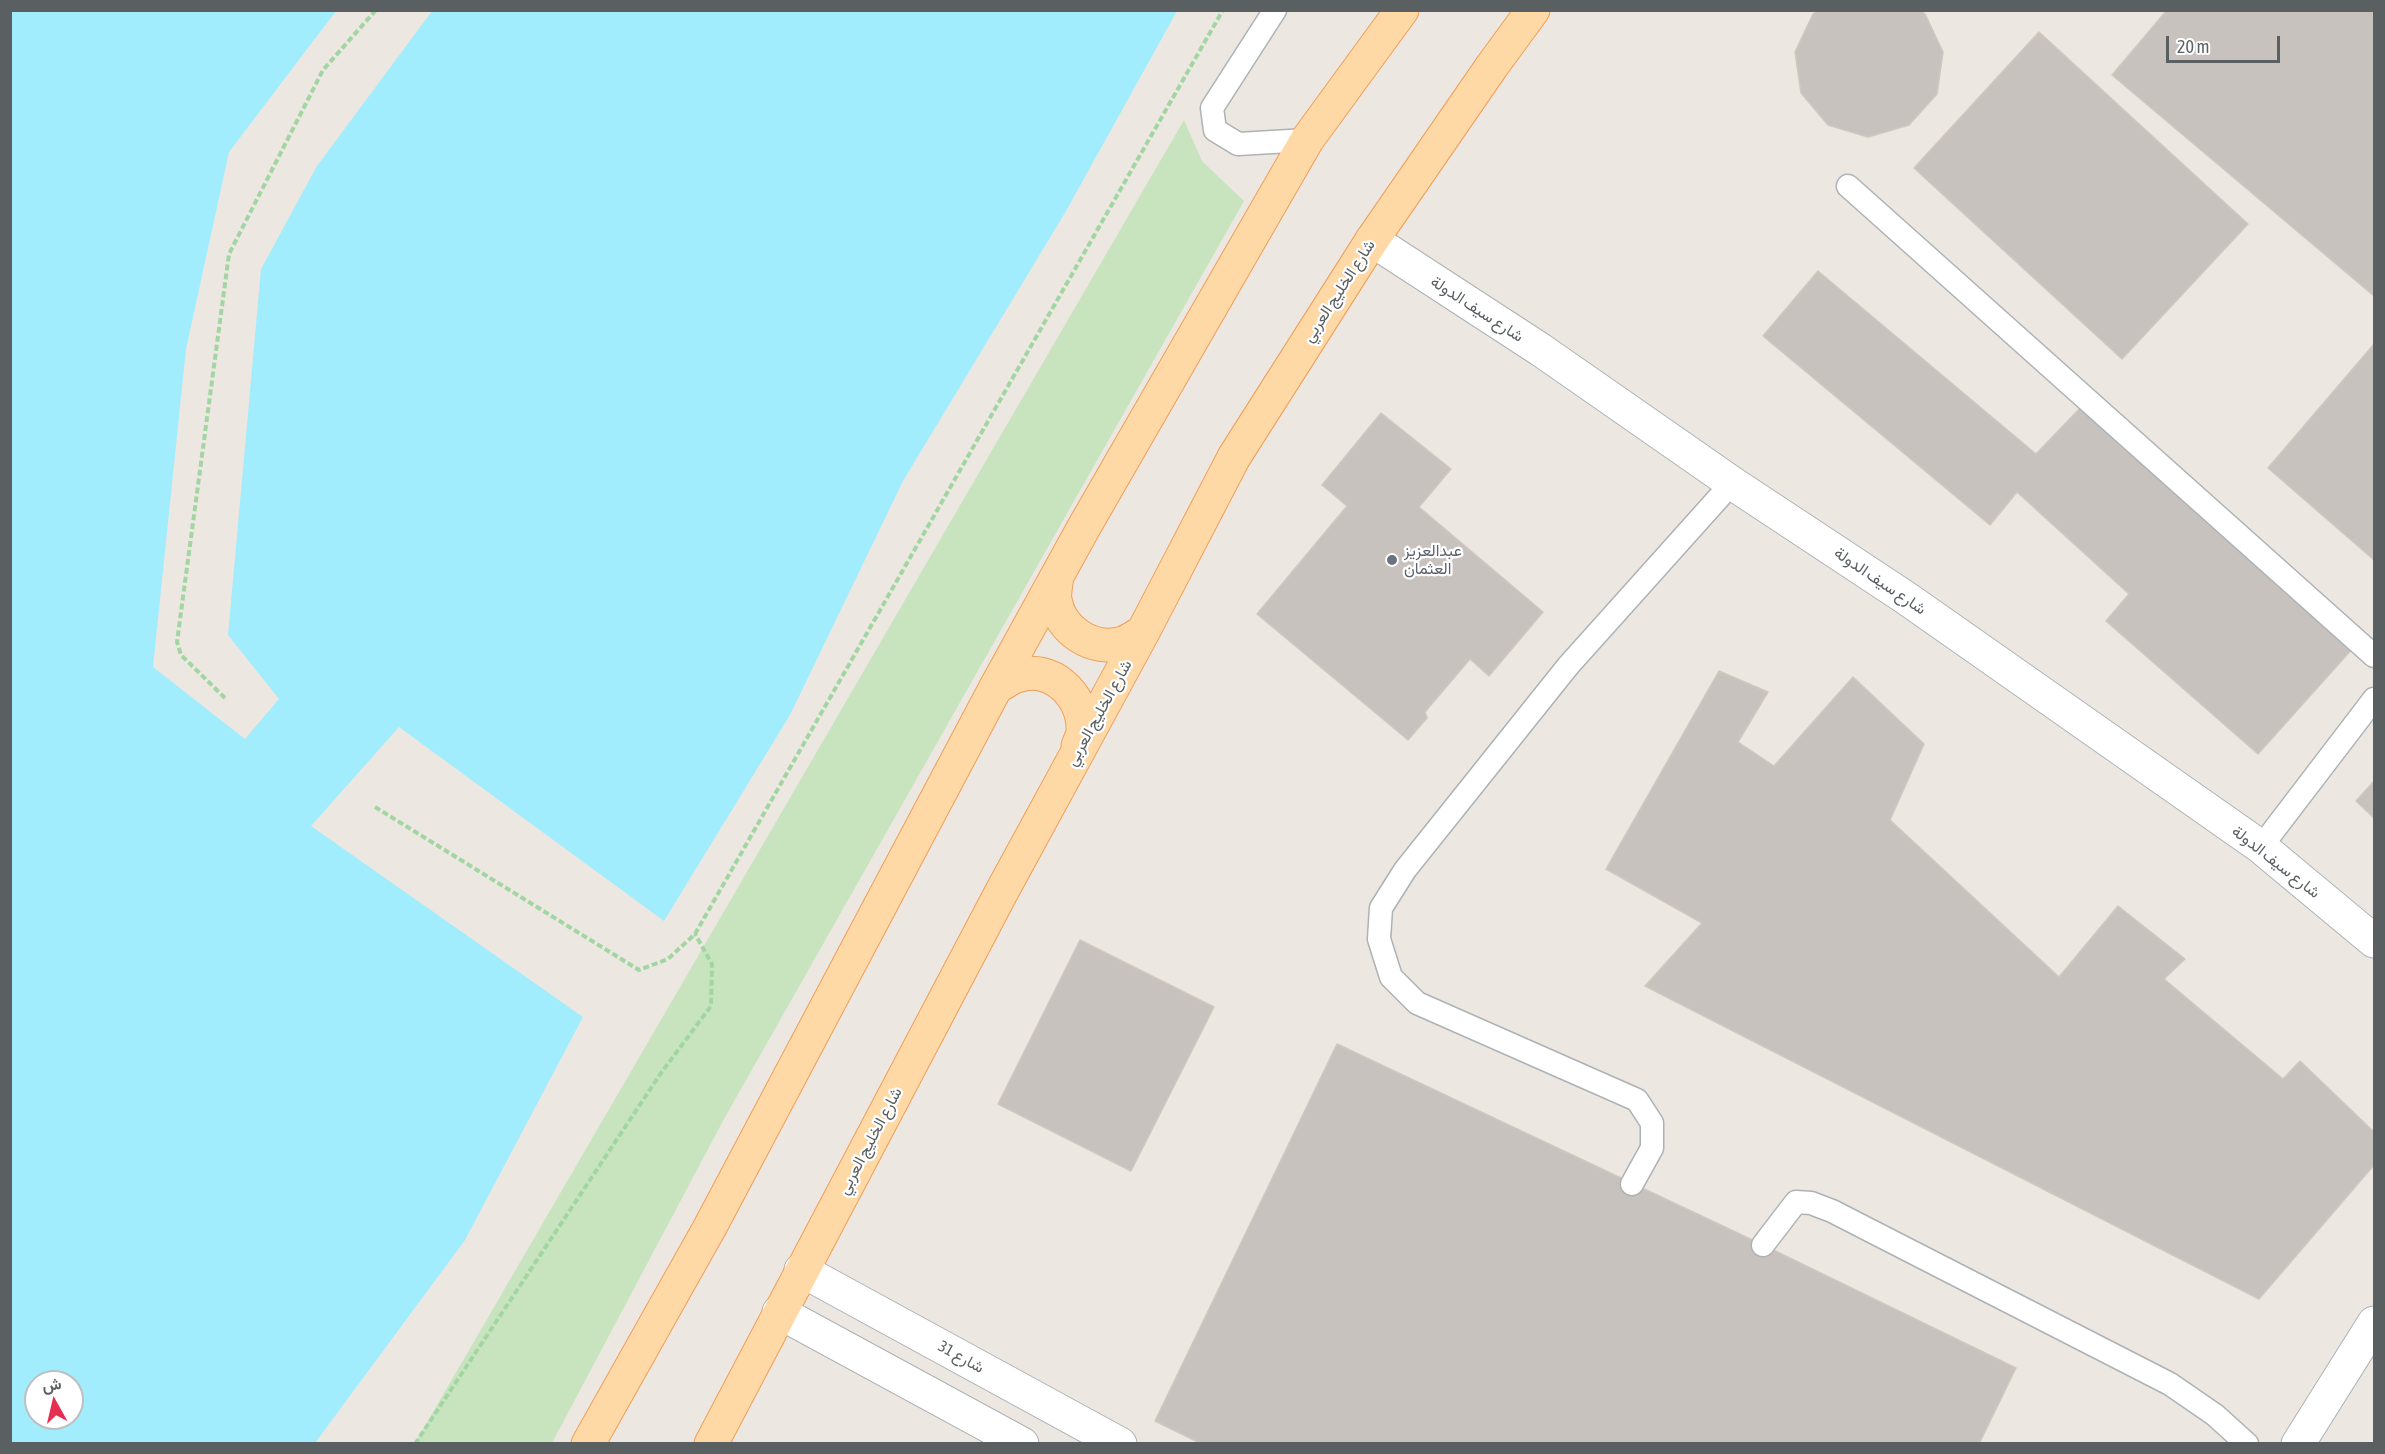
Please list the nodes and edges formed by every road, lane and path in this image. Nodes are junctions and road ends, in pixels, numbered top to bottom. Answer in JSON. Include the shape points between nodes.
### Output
{"nodes":[{"id":1,"x":376,"y":10,"type":"edge"},
{"id":2,"x":1223,"y":10,"type":"edge"},
{"id":3,"x":1275,"y":10,"type":"edge"},
{"id":4,"x":1402,"y":10,"type":"edge"},
{"id":5,"x":1533,"y":10,"type":"edge"},
{"id":6,"x":1307,"y":140,"type":"junction"},
{"id":7,"x":1848,"y":186,"type":"dead end"},
{"id":8,"x":1372,"y":240,"type":"junction"},
{"id":9,"x":1732,"y":483,"type":"junction"},
{"id":10,"x":1057,"y":576,"type":"junction"},
{"id":11,"x":1143,"y":632,"type":"junction"},
{"id":12,"x":2374,"y":656,"type":"edge"},
{"id":13,"x":996,"y":687,"type":"junction"},
{"id":14,"x":225,"y":698,"type":"dead end"},
{"id":15,"x":2374,"y":699,"type":"edge"},
{"id":16,"x":1076,"y":753,"type":"junction"},
{"id":17,"x":375,"y":807,"type":"dead end"},
{"id":18,"x":2260,"y":847,"type":"junction"},
{"id":19,"x":695,"y":934,"type":"junction"},
{"id":20,"x":2374,"y":941,"type":"edge"},
{"id":21,"x":1632,"y":1184,"type":"dead end"},
{"id":22,"x":1763,"y":1245,"type":"dead end"},
{"id":23,"x":801,"y":1270,"type":"junction"},
{"id":24,"x":779,"y":1312,"type":"junction"},
{"id":25,"x":2374,"y":1323,"type":"edge"},
{"id":26,"x":415,"y":1443,"type":"edge"},
{"id":27,"x":588,"y":1443,"type":"edge"},
{"id":28,"x":711,"y":1443,"type":"edge"},
{"id":29,"x":1022,"y":1443,"type":"edge"},
{"id":30,"x":1120,"y":1443,"type":"edge"},
{"id":31,"x":2247,"y":1443,"type":"edge"},
{"id":32,"x":2298,"y":1443,"type":"edge"}],
"edges":[{"from":1,"to":14,"type":"path","via":[[323,70],[230,254],[177,642],[181,655]]},
{"from":2,"to":19,"type":"path"},
{"from":3,"to":6,"type":"lane","via":[[1212,108],[1215,130],[1238,144]]},
{"from":4,"to":6,"type":"main road"},
{"from":5,"to":8,"type":"main road","name":"شارع الخليج العربي"},
{"from":6,"to":10,"type":"main road"},
{"from":7,"to":12,"type":"lane"},
{"from":8,"to":9,"type":"street","name":"شارع سيف الدولة","via":[[1541,350]]},
{"from":8,"to":11,"type":"main road","name":"شارع الخليج العربي","via":[[1234,457]]},
{"from":9,"to":18,"type":"street","name":"شارع سيف الدولة","via":[[1906,598]]},
{"from":9,"to":21,"type":"lane","via":[[1568,666],[1405,870],[1382,908],[1379,939],[1391,977],[1417,1003],[1637,1100],[1652,1123],[1652,1148]]},
{"from":10,"to":11,"type":"main road","via":[[1055,599],[1062,621],[1078,637],[1100,645],[1123,643]]},
{"from":10,"to":13,"type":"main road"},
{"from":11,"to":16,"type":"main road","name":"شارع الخليج العربي"},
{"from":13,"to":16,"type":"main road","via":[[1018,675],[1043,674],[1065,685],[1080,706],[1084,730]]},
{"from":13,"to":27,"type":"main road","via":[[710,1227]]},
{"from":15,"to":18,"type":"lane"},
{"from":16,"to":23,"type":"main road","name":"شارع الخليج العربي"},
{"from":17,"to":19,"type":"path","via":[[639,970],[668,959]]},
{"from":18,"to":20,"type":"street","name":"شارع سيف الدولة"},
{"from":19,"to":26,"type":"path","via":[[711,964],[711,1006],[661,1073]]},
{"from":22,"to":31,"type":"lane","via":[[1796,1202],[1832,1211],[2170,1384]]},
{"from":23,"to":24,"type":"main road","name":"شارع الخليج العربي"},
{"from":23,"to":30,"type":"street","name":"شارع 31"},
{"from":24,"to":28,"type":"main road","name":"شارع الخليج العربي"},
{"from":24,"to":29,"type":"street"},
{"from":25,"to":32,"type":"street"}]}
